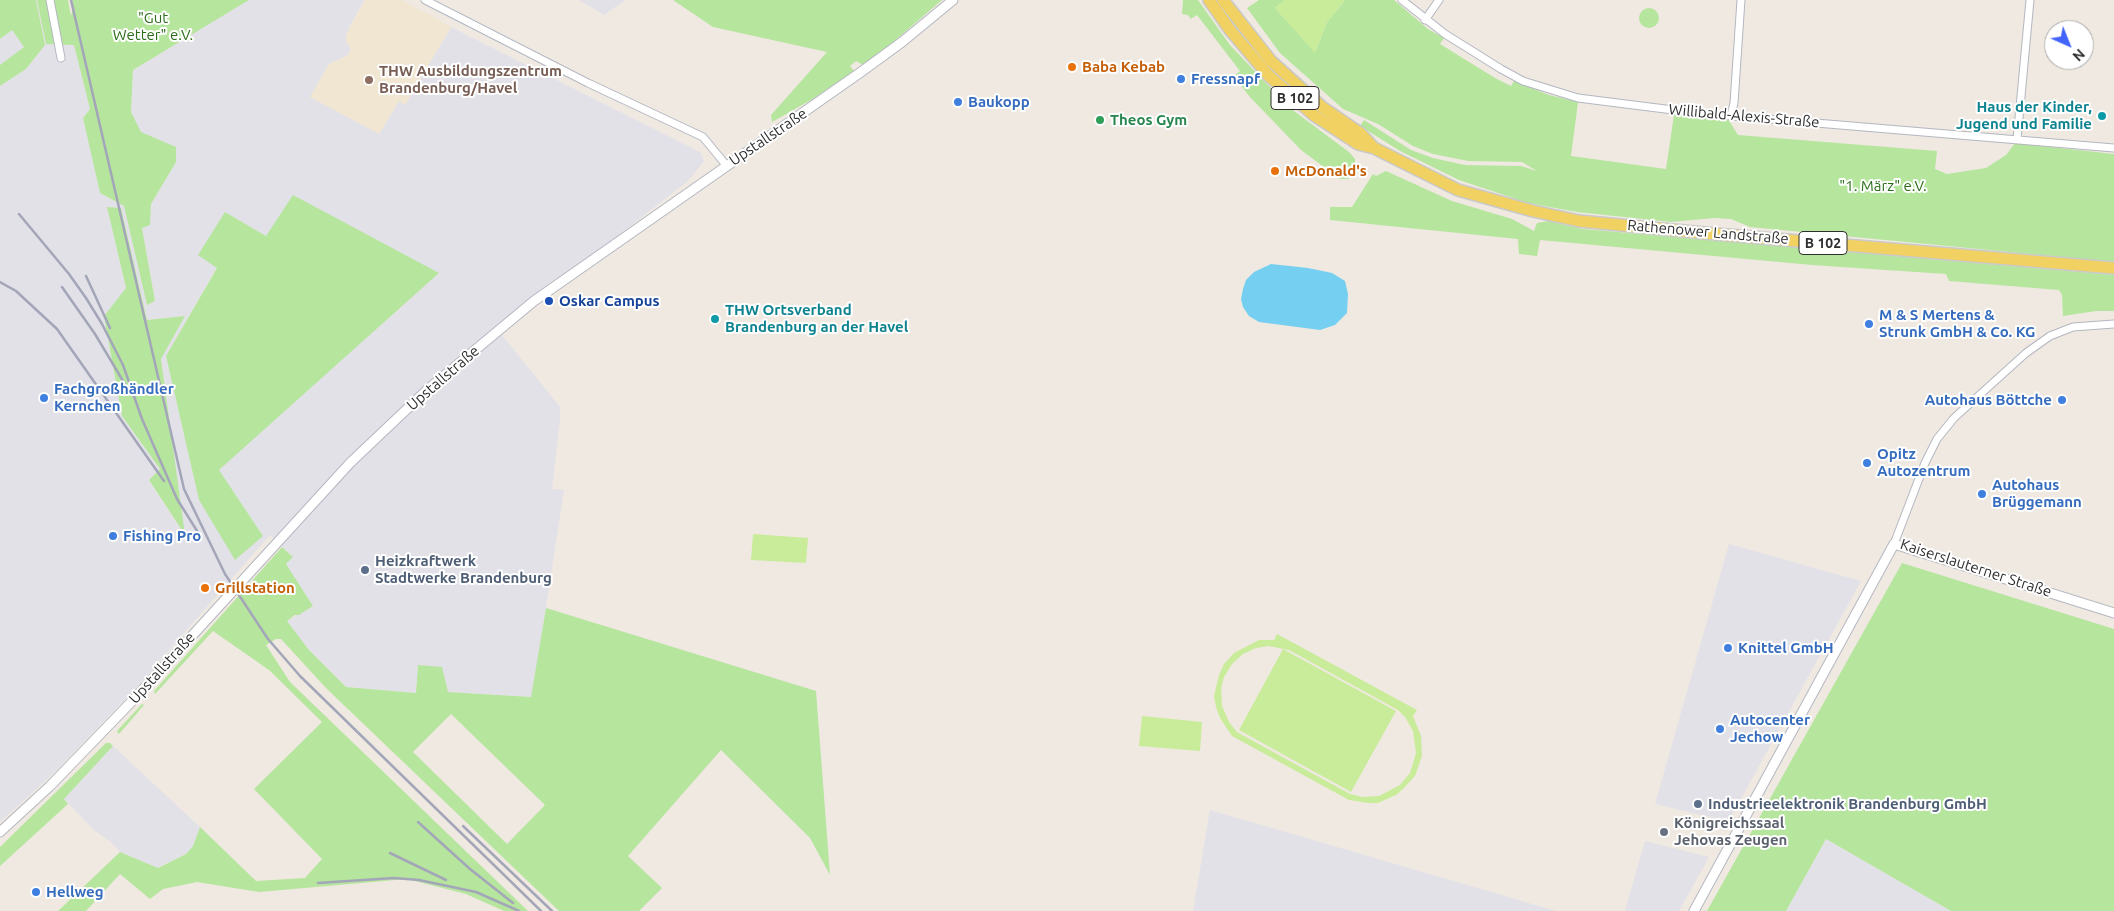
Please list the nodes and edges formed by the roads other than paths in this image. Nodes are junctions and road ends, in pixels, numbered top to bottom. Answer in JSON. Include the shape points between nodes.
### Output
{"nodes":[{"id":1,"x":50,"y":0,"type":"edge"},
{"id":2,"x":425,"y":0,"type":"edge"},
{"id":3,"x":953,"y":0,"type":"edge"},
{"id":4,"x":1209,"y":0,"type":"edge"},
{"id":5,"x":1222,"y":0,"type":"edge"},
{"id":6,"x":1402,"y":0,"type":"edge"},
{"id":7,"x":1439,"y":0,"type":"edge"},
{"id":8,"x":1741,"y":0,"type":"edge"},
{"id":9,"x":2030,"y":0,"type":"edge"},
{"id":10,"x":1425,"y":20,"type":"junction"},
{"id":11,"x":61,"y":58,"type":"dead end"},
{"id":12,"x":1731,"y":116,"type":"junction"},
{"id":13,"x":2017,"y":139,"type":"junction"},
{"id":14,"x":1374,"y":148,"type":"junction"},
{"id":15,"x":2114,"y":148,"type":"edge"},
{"id":16,"x":726,"y":165,"type":"junction"},
{"id":17,"x":2114,"y":268,"type":"edge"},
{"id":18,"x":2114,"y":324,"type":"edge"},
{"id":19,"x":1894,"y":544,"type":"junction"},
{"id":20,"x":2114,"y":613,"type":"edge"},
{"id":21,"x":0,"y":832,"type":"edge"},
{"id":22,"x":1694,"y":911,"type":"edge"}],
"edges":[{"from":1,"to":11,"type":"street"},
{"from":2,"to":16,"type":"street","via":[[703,137]]},
{"from":3,"to":16,"type":"street","name":"Upstallstraße","via":[[868,67]]},
{"from":4,"to":14,"type":"main road","name":"Rathenower Landstraße","number":"B 102","via":[[1269,76],[1346,138]]},
{"from":5,"to":14,"type":"main road","name":"Rathenower Landstraße","number":"B 102","via":[[1271,62],[1322,107],[1360,133]]},
{"from":6,"to":10,"type":"street","name":"Willibald-Alexis-Straße"},
{"from":7,"to":10,"type":"street"},
{"from":8,"to":12,"type":"street"},
{"from":9,"to":13,"type":"street"},
{"from":10,"to":12,"type":"street","name":"Willibald-Alexis-Straße","via":[[1501,69],[1523,81],[1551,90],[1578,98]]},
{"from":12,"to":13,"type":"street","name":"Willibald-Alexis-Straße"},
{"from":13,"to":15,"type":"street","name":"Willibald-Alexis-Straße"},
{"from":14,"to":17,"type":"main road","name":"Rathenower Landstraße","number":"B 102","via":[[1458,190],[1579,221]]},
{"from":16,"to":21,"type":"street","name":"Upstallstraße","via":[[534,301],[428,390],[350,464],[136,697],[57,779]]},
{"from":18,"to":19,"type":"street","name":"Kaiserslauterner Straße","via":[[2073,327],[2050,336],[2026,353],[1954,418],[1937,439],[1925,463]]},
{"from":19,"to":20,"type":"street","name":"Kaiserslauterner Straße"},
{"from":19,"to":22,"type":"street"}]}
